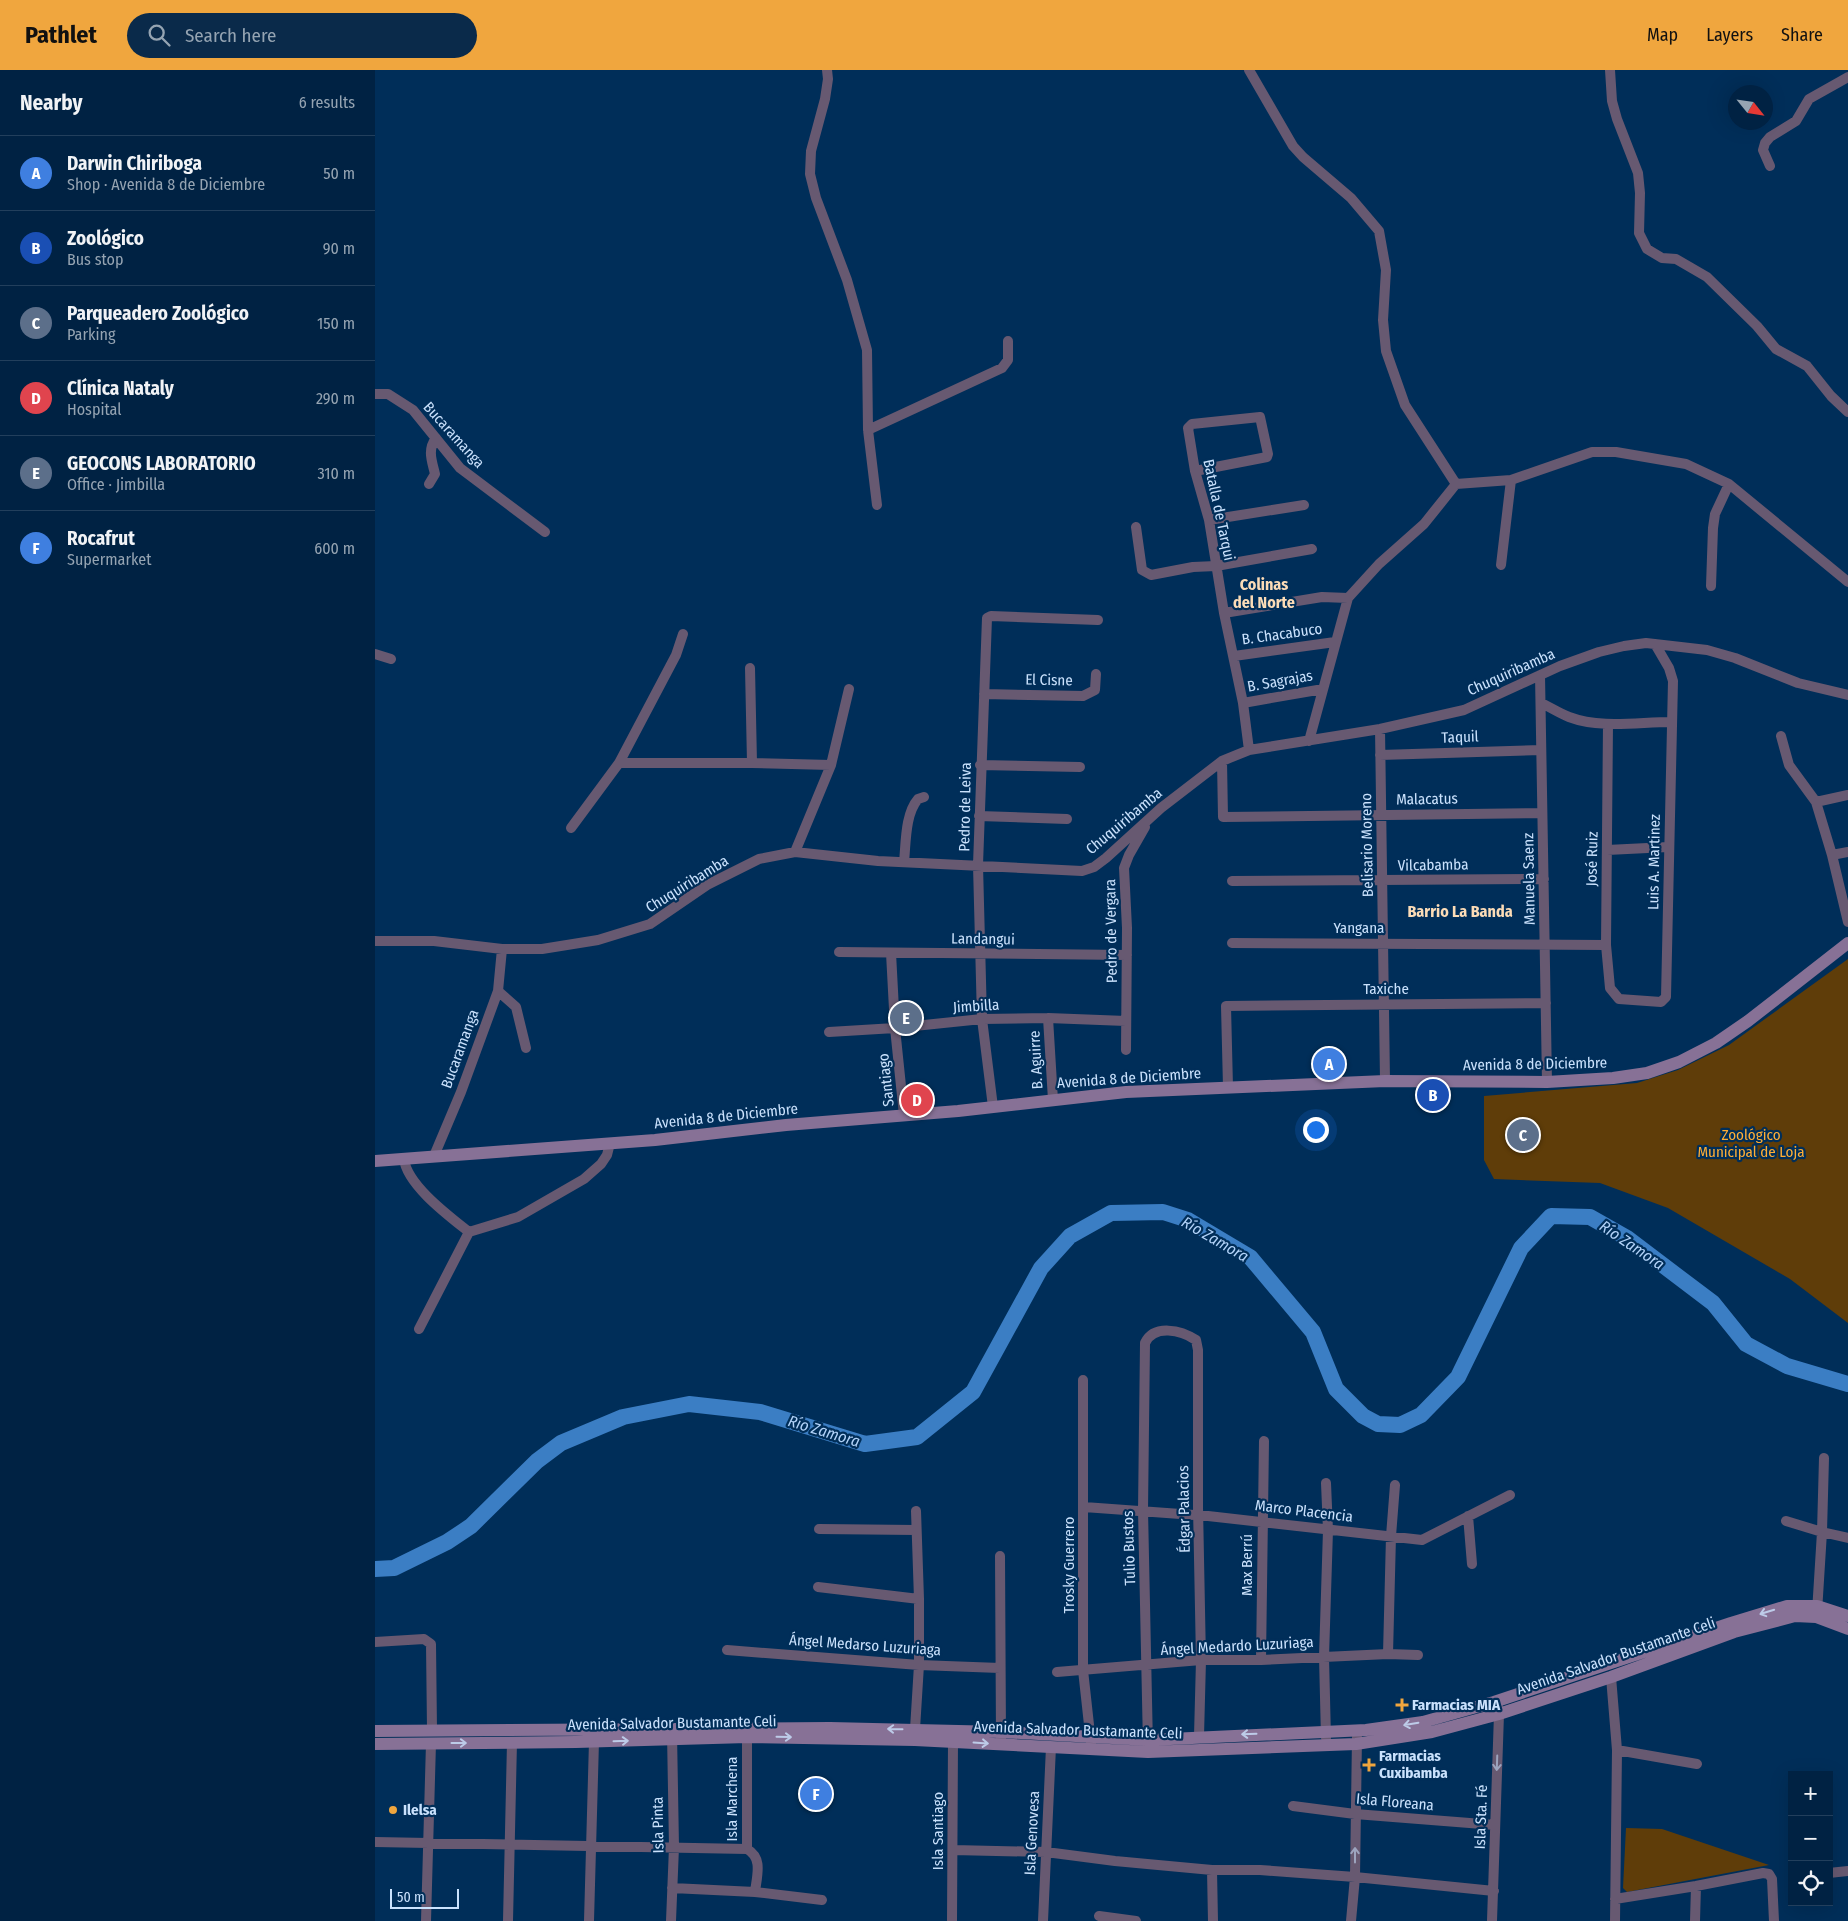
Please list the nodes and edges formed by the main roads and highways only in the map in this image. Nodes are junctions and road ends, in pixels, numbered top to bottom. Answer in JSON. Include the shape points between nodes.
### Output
{"nodes":[{"id":1,"x":1848,"y":943,"type":"edge"},
{"id":2,"x":378,"y":1159,"type":"edge"},
{"id":3,"x":1817,"y":1611,"type":"junction"},
{"id":4,"x":1848,"y":1616,"type":"edge"},
{"id":5,"x":1848,"y":1629,"type":"edge"},
{"id":6,"x":1498,"y":1708,"type":"junction"},
{"id":7,"x":375,"y":1730,"type":"edge"},
{"id":8,"x":830,"y":1733,"type":"junction"},
{"id":9,"x":672,"y":1734,"type":"junction"},
{"id":10,"x":505,"y":1738,"type":"junction"},
{"id":11,"x":1001,"y":1738,"type":"junction"},
{"id":12,"x":1091,"y":1742,"type":"junction"},
{"id":13,"x":375,"y":1744,"type":"edge"},
{"id":14,"x":1148,"y":1746,"type":"junction"}],
"edges":[{"from":1,"to":2,"type":"main road","name":"Avenida 8 de Diciembre","via":[[1716,1043],[1679,1062],[1647,1073],[1613,1078],[1547,1082],[1385,1081],[1126,1092],[610,1143]]},
{"from":3,"to":4,"type":"main road","name":"Avenida Salvador Bustamante Celi"},
{"from":3,"to":5,"type":"main road","name":"Avenida Salvador Bustamante Celi"},
{"from":3,"to":6,"type":"main road","name":"Avenida Salvador Bustamante Celi","via":[[1734,1632],[1611,1677]]},
{"from":3,"to":6,"type":"main road","name":"Avenida Salvador Bustamante Celi","one_way":true,"via":[[1787,1606],[1731,1623]]},
{"from":6,"to":14,"type":"main road","name":"Avenida Salvador Bustamante Celi","one_way":true,"via":[[1357,1730],[1199,1736]]},
{"from":6,"to":14,"type":"main road","name":"Avenida Salvador Bustamante Celi","via":[[1431,1732],[1356,1744]]},
{"from":7,"to":10,"type":"main road","name":"Avenida Salvador Bustamante Celi","via":[[432,1730]]},
{"from":8,"to":9,"type":"main road","name":"Avenida Salvador Bustamante Celi"},
{"from":9,"to":8,"type":"main road","name":"Avenida Salvador Bustamante Celi","one_way":true,"via":[[747,1737]]},
{"from":8,"to":11,"type":"main road","name":"Avenida Salvador Bustamante Celi","one_way":true,"via":[[953,1741]]},
{"from":11,"to":8,"type":"main road","name":"Avenida Salvador Bustamante Celi","one_way":true,"via":[[915,1729]]},
{"from":9,"to":10,"type":"main road","name":"Avenida Salvador Bustamante Celi"},
{"from":10,"to":9,"type":"main road","name":"Avenida Salvador Bustamante Celi","one_way":true,"via":[[594,1741]]},
{"from":13,"to":10,"type":"main road","name":"Avenida Salvador Bustamante Celi","one_way":true},
{"from":11,"to":12,"type":"main road","name":"Avenida Salvador Bustamante Celi"},
{"from":11,"to":12,"type":"main road","name":"Avenida Salvador Bustamante Celi","via":[[1051,1747]]},
{"from":12,"to":14,"type":"main road","name":"Avenida Salvador Bustamante Celi"}]}
